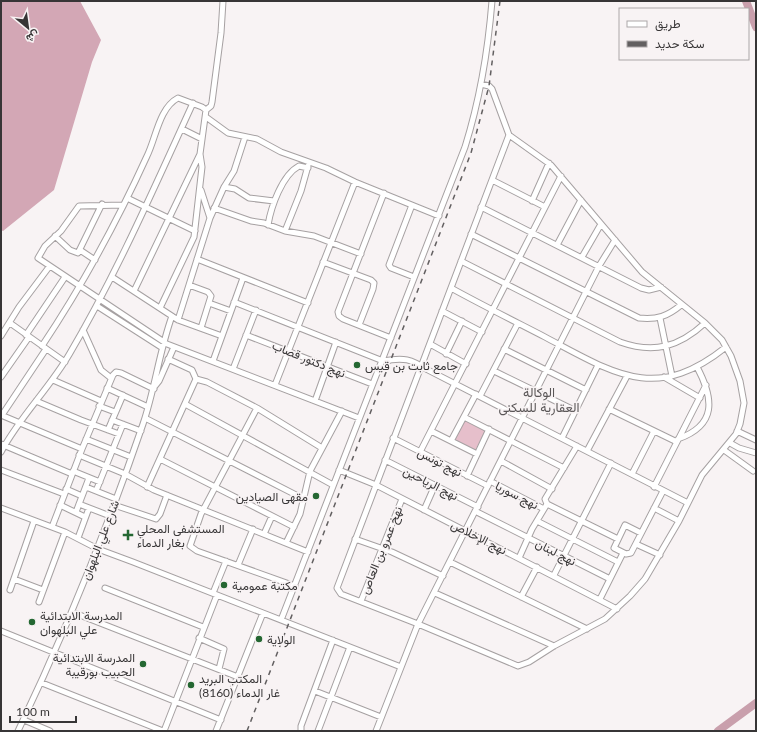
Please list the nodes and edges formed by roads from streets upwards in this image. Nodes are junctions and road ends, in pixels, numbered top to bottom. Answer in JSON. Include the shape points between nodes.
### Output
{"nodes":[{"id":1,"x":223,"y":1,"type":"edge"},
{"id":2,"x":492,"y":1,"type":"edge"},
{"id":3,"x":482,"y":84,"type":"junction"},
{"id":4,"x":193,"y":103,"type":"junction"},
{"id":5,"x":206,"y":110,"type":"junction"},
{"id":6,"x":206,"y":117,"type":"junction"},
{"id":7,"x":182,"y":129,"type":"junction"},
{"id":8,"x":510,"y":135,"type":"junction"},
{"id":9,"x":245,"y":137,"type":"junction"},
{"id":10,"x":202,"y":139,"type":"junction"},
{"id":11,"x":200,"y":154,"type":"junction"},
{"id":12,"x":309,"y":162,"type":"junction"},
{"id":13,"x":549,"y":163,"type":"junction"},
{"id":14,"x":308,"y":168,"type":"junction"},
{"id":15,"x":561,"y":176,"type":"junction"},
{"id":16,"x":492,"y":180,"type":"junction"},
{"id":17,"x":355,"y":182,"type":"junction"},
{"id":18,"x":200,"y":187,"type":"junction"},
{"id":19,"x":224,"y":187,"type":"junction"},
{"id":20,"x":384,"y":193,"type":"junction"},
{"id":21,"x":127,"y":198,"type":"junction"},
{"id":22,"x":581,"y":200,"type":"junction"},
{"id":23,"x":274,"y":201,"type":"junction"},
{"id":24,"x":532,"y":201,"type":"junction"},
{"id":25,"x":102,"y":204,"type":"junction"},
{"id":26,"x":123,"y":205,"type":"junction"},
{"id":27,"x":412,"y":205,"type":"junction"},
{"id":28,"x":146,"y":207,"type":"junction"},
{"id":29,"x":481,"y":207,"type":"junction"},
{"id":30,"x":545,"y":207,"type":"junction"},
{"id":31,"x":214,"y":208,"type":"junction"},
{"id":32,"x":439,"y":216,"type":"junction"},
{"id":33,"x":168,"y":218,"type":"junction"},
{"id":34,"x":210,"y":218,"type":"junction"},
{"id":35,"x":268,"y":224,"type":"junction"},
{"id":36,"x":601,"y":224,"type":"junction"},
{"id":37,"x":195,"y":231,"type":"junction"},
{"id":38,"x":285,"y":231,"type":"junction"},
{"id":39,"x":532,"y":232,"type":"junction"},
{"id":40,"x":471,"y":234,"type":"junction"},
{"id":41,"x":55,"y":236,"type":"junction"},
{"id":42,"x":615,"y":240,"type":"junction"},
{"id":43,"x":330,"y":244,"type":"junction"},
{"id":44,"x":557,"y":245,"type":"junction"},
{"id":45,"x":80,"y":250,"type":"junction"},
{"id":46,"x":361,"y":254,"type":"junction"},
{"id":47,"x":519,"y":257,"type":"junction"},
{"id":48,"x":582,"y":258,"type":"junction"},
{"id":49,"x":197,"y":259,"type":"junction"},
{"id":50,"x":95,"y":260,"type":"junction"},
{"id":51,"x":461,"y":261,"type":"junction"},
{"id":52,"x":323,"y":262,"type":"junction"},
{"id":53,"x":599,"y":266,"type":"junction"},
{"id":54,"x":49,"y":267,"type":"junction"},
{"id":55,"x":354,"y":273,"type":"junction"},
{"id":56,"x":65,"y":277,"type":"junction"},
{"id":57,"x":112,"y":277,"type":"junction"},
{"id":58,"x":414,"y":277,"type":"junction"},
{"id":59,"x":243,"y":278,"type":"junction"},
{"id":60,"x":506,"y":284,"type":"junction"},
{"id":61,"x":189,"y":285,"type":"junction"},
{"id":62,"x":80,"y":287,"type":"junction"},
{"id":63,"x":660,"y":287,"type":"junction"},
{"id":64,"x":451,"y":288,"type":"junction"},
{"id":65,"x":134,"y":291,"type":"junction"},
{"id":66,"x":586,"y":292,"type":"junction"},
{"id":67,"x":100,"y":300,"type":"junction"},
{"id":68,"x":234,"y":302,"type":"junction"},
{"id":69,"x":209,"y":303,"type":"junction"},
{"id":70,"x":308,"y":303,"type":"junction"},
{"id":71,"x":682,"y":305,"type":"junction"},
{"id":72,"x":97,"y":306,"type":"junction"},
{"id":73,"x":160,"y":308,"type":"junction"},
{"id":74,"x":256,"y":310,"type":"junction"},
{"id":75,"x":231,"y":311,"type":"junction"},
{"id":76,"x":442,"y":311,"type":"junction"},
{"id":77,"x":493,"y":311,"type":"junction"},
{"id":78,"x":172,"y":316,"type":"junction"},
{"id":79,"x":574,"y":318,"type":"junction"},
{"id":80,"x":660,"y":318,"type":"junction"},
{"id":81,"x":178,"y":320,"type":"junction"},
{"id":82,"x":462,"y":321,"type":"junction"},
{"id":83,"x":10,"y":323,"type":"junction"},
{"id":84,"x":518,"y":323,"type":"junction"},
{"id":85,"x":705,"y":323,"type":"junction"},
{"id":86,"x":358,"y":325,"type":"junction"},
{"id":87,"x":298,"y":327,"type":"junction"},
{"id":88,"x":201,"y":328,"type":"junction"},
{"id":89,"x":83,"y":330,"type":"junction"},
{"id":90,"x":482,"y":332,"type":"junction"},
{"id":91,"x":246,"y":335,"type":"junction"},
{"id":92,"x":1,"y":336,"type":"edge"},
{"id":93,"x":28,"y":336,"type":"junction"},
{"id":94,"x":222,"y":336,"type":"junction"},
{"id":95,"x":391,"y":338,"type":"junction"},
{"id":96,"x":336,"y":342,"type":"junction"},
{"id":97,"x":430,"y":344,"type":"junction"},
{"id":98,"x":162,"y":345,"type":"junction"},
{"id":99,"x":560,"y":345,"type":"junction"},
{"id":100,"x":44,"y":347,"type":"junction"},
{"id":101,"x":174,"y":347,"type":"junction"},
{"id":102,"x":665,"y":347,"type":"junction"},
{"id":103,"x":726,"y":347,"type":"junction"},
{"id":104,"x":504,"y":349,"type":"junction"},
{"id":105,"x":289,"y":351,"type":"junction"},
{"id":106,"x":446,"y":354,"type":"junction"},
{"id":107,"x":168,"y":359,"type":"junction"},
{"id":108,"x":382,"y":360,"type":"junction"},
{"id":109,"x":213,"y":361,"type":"junction"},
{"id":110,"x":65,"y":362,"type":"junction"},
{"id":111,"x":466,"y":364,"type":"junction"},
{"id":112,"x":598,"y":365,"type":"junction"},
{"id":113,"x":422,"y":366,"type":"junction"},
{"id":114,"x":327,"y":367,"type":"junction"},
{"id":115,"x":697,"y":368,"type":"junction"},
{"id":116,"x":233,"y":369,"type":"junction"},
{"id":117,"x":494,"y":370,"type":"junction"},
{"id":118,"x":546,"y":371,"type":"junction"},
{"id":119,"x":627,"y":376,"type":"junction"},
{"id":120,"x":672,"y":376,"type":"junction"},
{"id":121,"x":1,"y":377,"type":"edge"},
{"id":122,"x":664,"y":377,"type":"junction"},
{"id":123,"x":111,"y":378,"type":"junction"},
{"id":124,"x":196,"y":379,"type":"junction"},
{"id":125,"x":53,"y":380,"type":"junction"},
{"id":126,"x":372,"y":384,"type":"junction"},
{"id":127,"x":455,"y":384,"type":"junction"},
{"id":128,"x":275,"y":385,"type":"junction"},
{"id":129,"x":706,"y":385,"type":"junction"},
{"id":130,"x":107,"y":388,"type":"junction"},
{"id":131,"x":154,"y":388,"type":"junction"},
{"id":132,"x":586,"y":390,"type":"junction"},
{"id":133,"x":536,"y":391,"type":"junction"},
{"id":134,"x":123,"y":395,"type":"junction"},
{"id":135,"x":478,"y":395,"type":"junction"},
{"id":136,"x":700,"y":398,"type":"junction"},
{"id":137,"x":36,"y":401,"type":"junction"},
{"id":138,"x":315,"y":401,"type":"junction"},
{"id":139,"x":100,"y":404,"type":"junction"},
{"id":140,"x":185,"y":404,"type":"junction"},
{"id":141,"x":148,"y":407,"type":"junction"},
{"id":142,"x":257,"y":408,"type":"junction"},
{"id":143,"x":609,"y":409,"type":"junction"},
{"id":144,"x":342,"y":411,"type":"junction"},
{"id":145,"x":115,"y":412,"type":"junction"},
{"id":146,"x":576,"y":412,"type":"junction"},
{"id":147,"x":2,"y":415,"type":"edge"},
{"id":148,"x":464,"y":417,"type":"junction"},
{"id":149,"x":145,"y":418,"type":"junction"},
{"id":150,"x":359,"y":418,"type":"junction"},
{"id":151,"x":522,"y":418,"type":"junction"},
{"id":152,"x":112,"y":420,"type":"junction"},
{"id":153,"x":19,"y":423,"type":"junction"},
{"id":154,"x":92,"y":424,"type":"junction"},
{"id":155,"x":123,"y":424,"type":"junction"},
{"id":156,"x":108,"y":430,"type":"junction"},
{"id":157,"x":489,"y":430,"type":"junction"},
{"id":158,"x":141,"y":431,"type":"junction"},
{"id":159,"x":431,"y":431,"type":"junction"},
{"id":160,"x":654,"y":431,"type":"junction"},
{"id":161,"x":737,"y":431,"type":"junction"},
{"id":162,"x":172,"y":432,"type":"junction"},
{"id":163,"x":119,"y":434,"type":"junction"},
{"id":164,"x":242,"y":435,"type":"junction"},
{"id":165,"x":393,"y":438,"type":"junction"},
{"id":166,"x":562,"y":438,"type":"junction"},
{"id":167,"x":86,"y":439,"type":"junction"},
{"id":168,"x":677,"y":440,"type":"junction"},
{"id":169,"x":756,"y":440,"type":"edge"},
{"id":170,"x":451,"y":441,"type":"junction"},
{"id":171,"x":511,"y":441,"type":"junction"},
{"id":172,"x":730,"y":443,"type":"junction"},
{"id":173,"x":3,"y":445,"type":"edge"},
{"id":174,"x":577,"y":446,"type":"junction"},
{"id":175,"x":322,"y":448,"type":"junction"},
{"id":176,"x":82,"y":449,"type":"junction"},
{"id":177,"x":112,"y":450,"type":"junction"},
{"id":178,"x":724,"y":450,"type":"junction"},
{"id":179,"x":587,"y":451,"type":"junction"},
{"id":180,"x":1,"y":452,"type":"edge"},
{"id":181,"x":420,"y":452,"type":"junction"},
{"id":182,"x":756,"y":453,"type":"edge"},
{"id":183,"x":476,"y":454,"type":"junction"},
{"id":184,"x":80,"y":455,"type":"junction"},
{"id":185,"x":131,"y":457,"type":"junction"},
{"id":186,"x":160,"y":459,"type":"junction"},
{"id":187,"x":385,"y":460,"type":"junction"},
{"id":188,"x":228,"y":461,"type":"junction"},
{"id":189,"x":501,"y":461,"type":"junction"},
{"id":190,"x":611,"y":464,"type":"junction"},
{"id":191,"x":106,"y":466,"type":"junction"},
{"id":192,"x":564,"y":468,"type":"junction"},
{"id":193,"x":1,"y":470,"type":"edge"},
{"id":194,"x":339,"y":470,"type":"junction"},
{"id":195,"x":310,"y":471,"type":"junction"},
{"id":196,"x":753,"y":471,"type":"dead end"},
{"id":197,"x":73,"y":472,"type":"junction"},
{"id":198,"x":125,"y":474,"type":"junction"},
{"id":199,"x":632,"y":474,"type":"junction"},
{"id":200,"x":467,"y":476,"type":"junction"},
{"id":201,"x":89,"y":478,"type":"junction"},
{"id":202,"x":100,"y":482,"type":"junction"},
{"id":203,"x":489,"y":484,"type":"junction"},
{"id":204,"x":333,"y":485,"type":"junction"},
{"id":205,"x":435,"y":485,"type":"junction"},
{"id":206,"x":376,"y":486,"type":"junction"},
{"id":207,"x":654,"y":486,"type":"junction"},
{"id":208,"x":86,"y":487,"type":"junction"},
{"id":209,"x":148,"y":487,"type":"junction"},
{"id":210,"x":215,"y":487,"type":"junction"},
{"id":211,"x":552,"y":489,"type":"junction"},
{"id":212,"x":96,"y":491,"type":"junction"},
{"id":213,"x":663,"y":491,"type":"junction"},
{"id":214,"x":65,"y":492,"type":"junction"},
{"id":215,"x":167,"y":495,"type":"junction"},
{"id":216,"x":82,"y":496,"type":"junction"},
{"id":217,"x":116,"y":499,"type":"junction"},
{"id":218,"x":402,"y":499,"type":"junction"},
{"id":219,"x":304,"y":500,"type":"junction"},
{"id":220,"x":688,"y":502,"type":"junction"},
{"id":221,"x":79,"y":504,"type":"junction"},
{"id":222,"x":114,"y":505,"type":"junction"},
{"id":223,"x":60,"y":506,"type":"junction"},
{"id":224,"x":546,"y":506,"type":"junction"},
{"id":225,"x":1,"y":508,"type":"edge"},
{"id":226,"x":89,"y":508,"type":"junction"},
{"id":227,"x":654,"y":508,"type":"junction"},
{"id":228,"x":204,"y":509,"type":"junction"},
{"id":229,"x":476,"y":509,"type":"junction"},
{"id":230,"x":424,"y":510,"type":"junction"},
{"id":231,"x":76,"y":512,"type":"junction"},
{"id":232,"x":110,"y":516,"type":"junction"},
{"id":233,"x":272,"y":516,"type":"junction"},
{"id":234,"x":85,"y":517,"type":"junction"},
{"id":235,"x":537,"y":520,"type":"junction"},
{"id":236,"x":34,"y":521,"type":"junction"},
{"id":237,"x":582,"y":521,"type":"junction"},
{"id":238,"x":679,"y":521,"type":"junction"},
{"id":239,"x":52,"y":527,"type":"junction"},
{"id":240,"x":294,"y":527,"type":"junction"},
{"id":241,"x":253,"y":529,"type":"junction"},
{"id":242,"x":465,"y":530,"type":"junction"},
{"id":243,"x":65,"y":532,"type":"junction"},
{"id":244,"x":641,"y":533,"type":"junction"},
{"id":245,"x":264,"y":534,"type":"junction"},
{"id":246,"x":78,"y":538,"type":"junction"},
{"id":247,"x":528,"y":538,"type":"junction"},
{"id":248,"x":355,"y":539,"type":"junction"},
{"id":249,"x":572,"y":539,"type":"junction"},
{"id":250,"x":618,"y":539,"type":"junction"},
{"id":251,"x":286,"y":543,"type":"junction"},
{"id":252,"x":636,"y":544,"type":"junction"},
{"id":253,"x":381,"y":548,"type":"junction"},
{"id":254,"x":98,"y":549,"type":"junction"},
{"id":255,"x":308,"y":552,"type":"junction"},
{"id":256,"x":623,"y":552,"type":"junction"},
{"id":257,"x":660,"y":555,"type":"junction"},
{"id":258,"x":564,"y":556,"type":"junction"},
{"id":259,"x":519,"y":558,"type":"junction"},
{"id":260,"x":226,"y":561,"type":"junction"},
{"id":261,"x":450,"y":562,"type":"junction"},
{"id":262,"x":618,"y":562,"type":"junction"},
{"id":263,"x":238,"y":565,"type":"junction"},
{"id":264,"x":536,"y":567,"type":"junction"},
{"id":265,"x":554,"y":575,"type":"junction"},
{"id":266,"x":443,"y":576,"type":"junction"},
{"id":267,"x":14,"y":579,"type":"junction"},
{"id":268,"x":610,"y":579,"type":"junction"},
{"id":269,"x":295,"y":586,"type":"junction"},
{"id":270,"x":105,"y":588,"type":"dead end"},
{"id":271,"x":10,"y":590,"type":"dead end"},
{"id":272,"x":43,"y":590,"type":"junction"},
{"id":273,"x":435,"y":593,"type":"junction"},
{"id":274,"x":215,"y":594,"type":"junction"},
{"id":275,"x":522,"y":597,"type":"junction"},
{"id":276,"x":600,"y":600,"type":"junction"},
{"id":277,"x":361,"y":601,"type":"junction"},
{"id":278,"x":39,"y":602,"type":"dead end"},
{"id":279,"x":618,"y":609,"type":"junction"},
{"id":280,"x":72,"y":612,"type":"junction"},
{"id":281,"x":262,"y":613,"type":"junction"},
{"id":282,"x":281,"y":620,"type":"junction"},
{"id":283,"x":418,"y":624,"type":"junction"},
{"id":284,"x":204,"y":627,"type":"junction"},
{"id":285,"x":587,"y":629,"type":"junction"},
{"id":286,"x":1,"y":631,"type":"edge"},
{"id":287,"x":199,"y":638,"type":"junction"},
{"id":288,"x":333,"y":640,"type":"junction"},
{"id":289,"x":554,"y":646,"type":"junction"},
{"id":290,"x":350,"y":647,"type":"junction"},
{"id":291,"x":56,"y":653,"type":"junction"},
{"id":292,"x":192,"y":659,"type":"junction"},
{"id":293,"x":401,"y":667,"type":"junction"},
{"id":294,"x":219,"y":670,"type":"junction"},
{"id":295,"x":238,"y":677,"type":"junction"},
{"id":296,"x":42,"y":683,"type":"junction"},
{"id":297,"x":315,"y":690,"type":"junction"},
{"id":298,"x":332,"y":697,"type":"junction"},
{"id":299,"x":175,"y":700,"type":"junction"},
{"id":300,"x":381,"y":717,"type":"junction"},
{"id":301,"x":24,"y":720,"type":"junction"},
{"id":302,"x":221,"y":720,"type":"junction"},
{"id":303,"x":18,"y":731,"type":"edge"},
{"id":304,"x":50,"y":731,"type":"edge"},
{"id":305,"x":163,"y":731,"type":"edge"},
{"id":306,"x":216,"y":731,"type":"edge"},
{"id":307,"x":301,"y":731,"type":"edge"},
{"id":308,"x":318,"y":731,"type":"edge"},
{"id":309,"x":376,"y":731,"type":"edge"}],
"edges":[{"from":1,"to":5,"type":"street","via":[[212,102]]},
{"from":2,"to":3,"type":"street"},
{"from":3,"to":8,"type":"street","via":[[492,89]]},
{"from":3,"to":32,"type":"street","via":[[465,147]]},
{"from":4,"to":5,"type":"street"},
{"from":4,"to":7,"type":"street"},
{"from":4,"to":21,"type":"street","via":[[178,98],[167,107],[149,153]]},
{"from":5,"to":6,"type":"street"},
{"from":6,"to":9,"type":"street","via":[[228,133]]},
{"from":6,"to":10,"type":"street"},
{"from":7,"to":10,"type":"street"},
{"from":7,"to":28,"type":"street"},
{"from":8,"to":13,"type":"street"},
{"from":8,"to":16,"type":"street"},
{"from":9,"to":12,"type":"street"},
{"from":9,"to":19,"type":"street","via":[[234,171]]},
{"from":10,"to":11,"type":"street"},
{"from":11,"to":18,"type":"street"},
{"from":11,"to":33,"type":"street"},
{"from":12,"to":14,"type":"street"},
{"from":12,"to":17,"type":"street"},
{"from":13,"to":15,"type":"street"},
{"from":13,"to":24,"type":"street"},
{"from":14,"to":23,"type":"street","via":[[299,166],[294,170]]},
{"from":14,"to":38,"type":"street"},
{"from":15,"to":22,"type":"street"},
{"from":15,"to":30,"type":"street"},
{"from":16,"to":24,"type":"street"},
{"from":16,"to":29,"type":"street"},
{"from":17,"to":20,"type":"street"},
{"from":17,"to":43,"type":"street"},
{"from":18,"to":34,"type":"street"},
{"from":18,"to":37,"type":"street"},
{"from":19,"to":23,"type":"street","via":[[237,190],[249,198]]},
{"from":19,"to":31,"type":"street"},
{"from":20,"to":27,"type":"street"},
{"from":20,"to":46,"type":"street"},
{"from":21,"to":26,"type":"street"},
{"from":21,"to":28,"type":"street"},
{"from":22,"to":36,"type":"street"},
{"from":22,"to":44,"type":"street"},
{"from":23,"to":35,"type":"street"},
{"from":24,"to":30,"type":"street"},
{"from":25,"to":26,"type":"street"},
{"from":25,"to":41,"type":"street","via":[[78,206]]},
{"from":25,"to":45,"type":"street"},
{"from":26,"to":50,"type":"street"},
{"from":27,"to":32,"type":"street"},
{"from":27,"to":58,"type":"street","via":[[388,265]]},
{"from":28,"to":33,"type":"street"},
{"from":28,"to":57,"type":"street"},
{"from":29,"to":39,"type":"street"},
{"from":29,"to":40,"type":"street"},
{"from":30,"to":39,"type":"street"},
{"from":31,"to":34,"type":"street"},
{"from":31,"to":35,"type":"street","via":[[247,220]]},
{"from":32,"to":58,"type":"street"},
{"from":33,"to":37,"type":"street"},
{"from":33,"to":65,"type":"street"},
{"from":34,"to":49,"type":"street"},
{"from":35,"to":38,"type":"street"},
{"from":36,"to":42,"type":"street"},
{"from":36,"to":48,"type":"street"},
{"from":37,"to":73,"type":"street"},
{"from":38,"to":43,"type":"street","via":[[307,234]]},
{"from":39,"to":44,"type":"street"},
{"from":39,"to":47,"type":"street"},
{"from":40,"to":47,"type":"street"},
{"from":40,"to":51,"type":"street"},
{"from":41,"to":45,"type":"street","via":[[73,252],[78,253]]},
{"from":41,"to":54,"type":"street","via":[[38,257]]},
{"from":42,"to":53,"type":"street"},
{"from":42,"to":63,"type":"street","via":[[642,272]]},
{"from":43,"to":46,"type":"street"},
{"from":43,"to":52,"type":"street"},
{"from":44,"to":48,"type":"street"},
{"from":45,"to":50,"type":"street"},
{"from":46,"to":55,"type":"street"},
{"from":47,"to":60,"type":"street"},
{"from":47,"to":66,"type":"street"},
{"from":48,"to":53,"type":"street"},
{"from":49,"to":59,"type":"street"},
{"from":49,"to":61,"type":"street"},
{"from":50,"to":62,"type":"street"},
{"from":51,"to":60,"type":"street"},
{"from":51,"to":64,"type":"street"},
{"from":52,"to":55,"type":"street"},
{"from":52,"to":70,"type":"street"},
{"from":53,"to":63,"type":"street","via":[[645,289],[653,290]]},
{"from":53,"to":66,"type":"street"},
{"from":54,"to":56,"type":"street"},
{"from":54,"to":83,"type":"street"},
{"from":55,"to":86,"type":"street","via":[[338,312],[341,318]]},
{"from":55,"to":86,"type":"street","via":[[371,280],[374,285]]},
{"from":56,"to":62,"type":"street"},
{"from":56,"to":93,"type":"street"},
{"from":57,"to":65,"type":"street"},
{"from":57,"to":67,"type":"street"},
{"from":58,"to":95,"type":"street"},
{"from":59,"to":68,"type":"street"},
{"from":59,"to":70,"type":"street"},
{"from":60,"to":77,"type":"street"},
{"from":60,"to":79,"type":"street"},
{"from":61,"to":69,"type":"street","via":[[208,292]]},
{"from":61,"to":81,"type":"street"},
{"from":62,"to":67,"type":"street"},
{"from":62,"to":100,"type":"street"},
{"from":63,"to":71,"type":"street"},
{"from":64,"to":76,"type":"street"},
{"from":64,"to":77,"type":"street"},
{"from":65,"to":73,"type":"street"},
{"from":66,"to":79,"type":"street"},
{"from":66,"to":80,"type":"street","via":[[639,318]]},
{"from":67,"to":72,"type":"street"},
{"from":67,"to":98,"type":"street"},
{"from":68,"to":74,"type":"street"},
{"from":68,"to":75,"type":"street"},
{"from":69,"to":75,"type":"street"},
{"from":69,"to":88,"type":"street"},
{"from":70,"to":87,"type":"street"},
{"from":71,"to":80,"type":"street"},
{"from":71,"to":85,"type":"street"},
{"from":72,"to":89,"type":"street"},
{"from":72,"to":98,"type":"street"},
{"from":73,"to":78,"type":"street"},
{"from":74,"to":87,"type":"street"},
{"from":74,"to":91,"type":"street"},
{"from":75,"to":94,"type":"street"},
{"from":76,"to":82,"type":"street"},
{"from":76,"to":97,"type":"street"},
{"from":77,"to":84,"type":"street"},
{"from":77,"to":90,"type":"street"},
{"from":78,"to":81,"type":"street"},
{"from":78,"to":98,"type":"street","name":"شارع علي البلهوان"},
{"from":79,"to":99,"type":"street"},
{"from":79,"to":102,"type":"street","via":[[633,347]]},
{"from":80,"to":102,"type":"street"},
{"from":81,"to":88,"type":"street"},
{"from":82,"to":90,"type":"street"},
{"from":82,"to":106,"type":"street"},
{"from":83,"to":92,"type":"street"},
{"from":83,"to":93,"type":"street"},
{"from":84,"to":99,"type":"street"},
{"from":84,"to":104,"type":"street"},
{"from":85,"to":102,"type":"street","via":[[688,338]]},
{"from":85,"to":103,"type":"street"},
{"from":86,"to":95,"type":"street"},
{"from":87,"to":96,"type":"street"},
{"from":87,"to":105,"type":"street"},
{"from":88,"to":94,"type":"street"},
{"from":89,"to":110,"type":"street"},
{"from":89,"to":123,"type":"street","via":[[103,372]]},
{"from":90,"to":111,"type":"street"},
{"from":91,"to":105,"type":"street","name":"نهج دكتور قصاب"},
{"from":91,"to":116,"type":"street"},
{"from":93,"to":100,"type":"street"},
{"from":93,"to":121,"type":"street"},
{"from":94,"to":109,"type":"street"},
{"from":95,"to":108,"type":"street"},
{"from":96,"to":108,"type":"street"},
{"from":96,"to":114,"type":"street"},
{"from":97,"to":106,"type":"street"},
{"from":97,"to":113,"type":"street"},
{"from":98,"to":101,"type":"street"},
{"from":98,"to":131,"type":"street","name":"شارع علي البلهوان"},
{"from":99,"to":112,"type":"street"},
{"from":99,"to":118,"type":"street"},
{"from":100,"to":110,"type":"street"},
{"from":100,"to":147,"type":"street"},
{"from":101,"to":107,"type":"street"},
{"from":101,"to":109,"type":"street"},
{"from":102,"to":120,"type":"street"},
{"from":103,"to":115,"type":"street"},
{"from":103,"to":161,"type":"street","via":[[743,392],[743,412]]},
{"from":104,"to":117,"type":"street"},
{"from":104,"to":118,"type":"street"},
{"from":105,"to":114,"type":"street","name":"نهج دكتور قصاب"},
{"from":105,"to":128,"type":"street"},
{"from":106,"to":111,"type":"street"},
{"from":107,"to":124,"type":"street","via":[[192,370]]},
{"from":107,"to":131,"type":"street"},
{"from":108,"to":113,"type":"street","via":[[398,358]]},
{"from":108,"to":126,"type":"street"},
{"from":109,"to":116,"type":"street"},
{"from":110,"to":125,"type":"street"},
{"from":111,"to":127,"type":"street"},
{"from":112,"to":119,"type":"street"},
{"from":112,"to":132,"type":"street"},
{"from":113,"to":127,"type":"street"},
{"from":113,"to":165,"type":"street"},
{"from":114,"to":126,"type":"street","name":"نهج دكتور قصاب"},
{"from":114,"to":138,"type":"street"},
{"from":115,"to":120,"type":"street"},
{"from":115,"to":129,"type":"street"},
{"from":116,"to":128,"type":"street"},
{"from":117,"to":133,"type":"street"},
{"from":117,"to":135,"type":"street"},
{"from":118,"to":132,"type":"street"},
{"from":118,"to":133,"type":"street"},
{"from":119,"to":122,"type":"street"},
{"from":119,"to":143,"type":"street"},
{"from":120,"to":122,"type":"street"},
{"from":122,"to":136,"type":"street"},
{"from":123,"to":130,"type":"street"},
{"from":123,"to":131,"type":"street","via":[[116,372],[121,372]]},
{"from":124,"to":140,"type":"street"},
{"from":124,"to":142,"type":"street","via":[[207,382]]},
{"from":125,"to":137,"type":"street"},
{"from":125,"to":139,"type":"street"},
{"from":126,"to":150,"type":"street"},
{"from":127,"to":135,"type":"street"},
{"from":127,"to":159,"type":"street"},
{"from":128,"to":138,"type":"street"},
{"from":129,"to":136,"type":"street"},
{"from":129,"to":168,"type":"street","via":[[709,402],[706,417],[696,430]]},
{"from":130,"to":134,"type":"street"},
{"from":130,"to":139,"type":"street"},
{"from":131,"to":141,"type":"street","name":"شارع علي البلهوان"},
{"from":132,"to":146,"type":"street"},
{"from":133,"to":146,"type":"street"},
{"from":133,"to":151,"type":"street"},
{"from":134,"to":141,"type":"street"},
{"from":134,"to":145,"type":"street"},
{"from":135,"to":148,"type":"street"},
{"from":135,"to":151,"type":"street"},
{"from":136,"to":168,"type":"street"},
{"from":137,"to":153,"type":"street"},
{"from":137,"to":154,"type":"street"},
{"from":138,"to":144,"type":"street"},
{"from":139,"to":145,"type":"street"},
{"from":139,"to":154,"type":"street"},
{"from":140,"to":162,"type":"street"},
{"from":140,"to":164,"type":"street"},
{"from":141,"to":149,"type":"street","name":"شارع علي البلهوان"},
{"from":142,"to":164,"type":"street"},
{"from":142,"to":175,"type":"street"},
{"from":143,"to":160,"type":"street"},
{"from":143,"to":179,"type":"street"},
{"from":144,"to":150,"type":"street"},
{"from":144,"to":175,"type":"street"},
{"from":145,"to":152,"type":"street"},
{"from":146,"to":166,"type":"street"},
{"from":147,"to":153,"type":"street"},
{"from":148,"to":157,"type":"street"},
{"from":148,"to":170,"type":"street"},
{"from":149,"to":158,"type":"street","name":"شارع علي البلهوان"},
{"from":149,"to":162,"type":"street"},
{"from":150,"to":194,"type":"street"},
{"from":151,"to":166,"type":"street"},
{"from":151,"to":171,"type":"street"},
{"from":152,"to":155,"type":"street"},
{"from":152,"to":156,"type":"street"},
{"from":153,"to":173,"type":"street"},
{"from":153,"to":176,"type":"street"},
{"from":154,"to":156,"type":"street"},
{"from":154,"to":167,"type":"street"},
{"from":155,"to":158,"type":"street"},
{"from":155,"to":163,"type":"street"},
{"from":156,"to":163,"type":"street"},
{"from":157,"to":171,"type":"street"},
{"from":157,"to":183,"type":"street"},
{"from":158,"to":185,"type":"street","name":"شارع علي البلهوان"},
{"from":159,"to":170,"type":"street"},
{"from":159,"to":181,"type":"street"},
{"from":160,"to":168,"type":"street"},
{"from":160,"to":199,"type":"street"},
{"from":161,"to":169,"type":"street"},
{"from":161,"to":172,"type":"street"},
{"from":162,"to":186,"type":"street"},
{"from":162,"to":188,"type":"street"},
{"from":163,"to":177,"type":"street"},
{"from":164,"to":188,"type":"street"},
{"from":164,"to":195,"type":"street"},
{"from":165,"to":181,"type":"street","name":"نهج تونس"},
{"from":165,"to":187,"type":"street"},
{"from":166,"to":174,"type":"street"},
{"from":167,"to":176,"type":"street"},
{"from":167,"to":177,"type":"street"},
{"from":168,"to":207,"type":"street"},
{"from":170,"to":183,"type":"street"},
{"from":171,"to":189,"type":"street"},
{"from":171,"to":192,"type":"street"},
{"from":172,"to":178,"type":"street"},
{"from":172,"to":182,"type":"street"},
{"from":173,"to":180,"type":"street"},
{"from":173,"to":197,"type":"street"},
{"from":174,"to":179,"type":"street"},
{"from":174,"to":192,"type":"street"},
{"from":175,"to":195,"type":"street"},
{"from":176,"to":184,"type":"street"},
{"from":177,"to":185,"type":"street"},
{"from":177,"to":191,"type":"street"},
{"from":178,"to":196,"type":"street"},
{"from":178,"to":220,"type":"street","via":[[702,475]]},
{"from":179,"to":190,"type":"street"},
{"from":181,"to":200,"type":"street","name":"نهج تونس"},
{"from":183,"to":200,"type":"street"},
{"from":184,"to":191,"type":"street"},
{"from":184,"to":197,"type":"street"},
{"from":185,"to":198,"type":"street","name":"شارع علي البلهوان"},
{"from":186,"to":209,"type":"street"},
{"from":186,"to":210,"type":"street"},
{"from":187,"to":205,"type":"street","name":"نهج الرياحين"},
{"from":187,"to":206,"type":"street"},
{"from":188,"to":210,"type":"street"},
{"from":188,"to":219,"type":"street"},
{"from":189,"to":203,"type":"street"},
{"from":189,"to":211,"type":"street"},
{"from":190,"to":199,"type":"street"},
{"from":190,"to":237,"type":"street"},
{"from":191,"to":198,"type":"street"},
{"from":191,"to":202,"type":"street"},
{"from":192,"to":211,"type":"street"},
{"from":193,"to":214,"type":"street"},
{"from":194,"to":204,"type":"street"},
{"from":194,"to":206,"type":"street","name":"نهج الإخلاص"},
{"from":195,"to":204,"type":"street"},
{"from":195,"to":219,"type":"street"},
{"from":197,"to":201,"type":"street"},
{"from":197,"to":214,"type":"street"},
{"from":198,"to":209,"type":"street"},
{"from":198,"to":217,"type":"street","name":"شارع علي البلهوان"},
{"from":199,"to":207,"type":"street"},
{"from":200,"to":203,"type":"street","name":"نهج تونس"},
{"from":201,"to":202,"type":"street"},
{"from":201,"to":208,"type":"street"},
{"from":202,"to":212,"type":"street"},
{"from":203,"to":224,"type":"street","name":"نهج سوريا"},
{"from":203,"to":229,"type":"street"},
{"from":204,"to":255,"type":"street"},
{"from":205,"to":229,"type":"street","name":"نهج الرياحين"},
{"from":205,"to":230,"type":"street"},
{"from":206,"to":218,"type":"street","name":"نهج الإخلاص"},
{"from":206,"to":248,"type":"street"},
{"from":207,"to":213,"type":"street"},
{"from":208,"to":212,"type":"street"},
{"from":208,"to":216,"type":"street"},
{"from":209,"to":215,"type":"street"},
{"from":210,"to":228,"type":"street"},
{"from":210,"to":233,"type":"street"},
{"from":211,"to":224,"type":"street","via":[[545,499]]},
{"from":212,"to":217,"type":"street"},
{"from":213,"to":220,"type":"street"},
{"from":213,"to":227,"type":"street"},
{"from":214,"to":216,"type":"street"},
{"from":214,"to":223,"type":"street"},
{"from":215,"to":222,"type":"street","via":[[156,519]]},
{"from":215,"to":228,"type":"street"},
{"from":216,"to":221,"type":"street"},
{"from":217,"to":222,"type":"street","name":"شارع علي البلهوان"},
{"from":218,"to":230,"type":"street","name":"نهج الإخلاص"},
{"from":218,"to":253,"type":"street","name":"نهخ عمرو بن العاص"},
{"from":219,"to":240,"type":"street"},
{"from":220,"to":238,"type":"street"},
{"from":221,"to":226,"type":"street"},
{"from":221,"to":231,"type":"street"},
{"from":222,"to":232,"type":"street","name":"شارع علي البلهوان"},
{"from":223,"to":231,"type":"street"},
{"from":223,"to":239,"type":"street"},
{"from":224,"to":235,"type":"street"},
{"from":224,"to":237,"type":"street","name":"نهج سوريا"},
{"from":225,"to":236,"type":"street"},
{"from":226,"to":232,"type":"street"},
{"from":226,"to":234,"type":"street"},
{"from":227,"to":238,"type":"street"},
{"from":227,"to":244,"type":"street"},
{"from":228,"to":241,"type":"street"},
{"from":228,"to":260,"type":"street","via":[[190,546]]},
{"from":229,"to":242,"type":"street"},
{"from":229,"to":247,"type":"street","name":"نهج لبنان"},
{"from":230,"to":242,"type":"street","name":"نهج الإخلاص"},
{"from":231,"to":234,"type":"street"},
{"from":232,"to":254,"type":"street","name":"شارع علي البلهوان"},
{"from":233,"to":240,"type":"street"},
{"from":233,"to":245,"type":"street"},
{"from":234,"to":246,"type":"street"},
{"from":235,"to":247,"type":"street"},
{"from":235,"to":249,"type":"street"},
{"from":236,"to":239,"type":"street"},
{"from":236,"to":267,"type":"street"},
{"from":237,"to":249,"type":"street"},
{"from":237,"to":250,"type":"street","name":"نهج سوريا"},
{"from":238,"to":257,"type":"street"},
{"from":239,"to":243,"type":"street"},
{"from":240,"to":251,"type":"street"},
{"from":241,"to":245,"type":"street"},
{"from":241,"to":263,"type":"street"},
{"from":242,"to":259,"type":"street","name":"نهج الإخلاص"},
{"from":242,"to":261,"type":"street"},
{"from":243,"to":246,"type":"street"},
{"from":243,"to":272,"type":"street"},
{"from":244,"to":250,"type":"street","via":[[625,525]]},
{"from":244,"to":252,"type":"street"},
{"from":245,"to":251,"type":"street"},
{"from":246,"to":254,"type":"street"},
{"from":247,"to":258,"type":"street","name":"نهج لبنان"},
{"from":247,"to":259,"type":"street"},
{"from":248,"to":253,"type":"street"},
{"from":248,"to":277,"type":"street","via":[[337,588],[340,594]]},
{"from":249,"to":258,"type":"street"},
{"from":249,"to":262,"type":"street"},
{"from":250,"to":256,"type":"street","via":[[614,548]]},
{"from":251,"to":255,"type":"street"},
{"from":252,"to":256,"type":"street","via":[[630,554]]},
{"from":252,"to":257,"type":"street"},
{"from":253,"to":266,"type":"street"},
{"from":253,"to":277,"type":"street","name":"نهخ عمرو بن العاص"},
{"from":254,"to":274,"type":"street"},
{"from":254,"to":280,"type":"street","name":"شارع علي البلهوان"},
{"from":255,"to":269,"type":"street"},
{"from":256,"to":262,"type":"street"},
{"from":257,"to":279,"type":"street","via":[[645,579]]},
{"from":258,"to":265,"type":"street"},
{"from":258,"to":268,"type":"street","name":"نهج لبنان"},
{"from":259,"to":264,"type":"street","name":"نهج الإخلاص"},
{"from":260,"to":263,"type":"street"},
{"from":260,"to":274,"type":"street"},
{"from":261,"to":266,"type":"street"},
{"from":261,"to":275,"type":"street"},
{"from":262,"to":268,"type":"street"},
{"from":263,"to":269,"type":"street"},
{"from":264,"to":265,"type":"street","name":"نهج الإخلاص"},
{"from":264,"to":275,"type":"street"},
{"from":265,"to":276,"type":"street","name":"نهج الإخلاص"},
{"from":266,"to":273,"type":"street"},
{"from":267,"to":271,"type":"street"},
{"from":267,"to":272,"type":"street"},
{"from":268,"to":276,"type":"street"},
{"from":269,"to":282,"type":"street"},
{"from":270,"to":284,"type":"street"},
{"from":272,"to":278,"type":"street"},
{"from":273,"to":283,"type":"street"},
{"from":273,"to":289,"type":"street"},
{"from":274,"to":281,"type":"street"},
{"from":274,"to":284,"type":"street"},
{"from":275,"to":285,"type":"street"},
{"from":276,"to":279,"type":"street","name":"نهج الإخلاص"},
{"from":277,"to":283,"type":"street"},
{"from":279,"to":285,"type":"street"},
{"from":280,"to":291,"type":"street","name":"شارع علي البلهوان"},
{"from":280,"to":292,"type":"street"},
{"from":281,"to":282,"type":"street"},
{"from":281,"to":295,"type":"street"},
{"from":282,"to":288,"type":"street"},
{"from":283,"to":289,"type":"street","via":[[518,666]]},
{"from":283,"to":293,"type":"street"},
{"from":284,"to":287,"type":"street"},
{"from":285,"to":289,"type":"street"},
{"from":286,"to":291,"type":"street"},
{"from":287,"to":292,"type":"street"},
{"from":287,"to":294,"type":"street","via":[[224,649]]},
{"from":288,"to":290,"type":"street"},
{"from":288,"to":297,"type":"street"},
{"from":290,"to":293,"type":"street"},
{"from":290,"to":298,"type":"street"},
{"from":291,"to":296,"type":"street","name":"شارع علي البلهوان"},
{"from":291,"to":299,"type":"street"},
{"from":292,"to":294,"type":"street"},
{"from":292,"to":299,"type":"street"},
{"from":293,"to":300,"type":"street"},
{"from":294,"to":295,"type":"street"},
{"from":295,"to":302,"type":"street"},
{"from":296,"to":301,"type":"street","name":"شارع علي البلهوان"},
{"from":296,"to":305,"type":"street"},
{"from":297,"to":298,"type":"street"},
{"from":297,"to":307,"type":"street"},
{"from":298,"to":300,"type":"street"},
{"from":298,"to":308,"type":"street"},
{"from":299,"to":302,"type":"street"},
{"from":299,"to":305,"type":"street"},
{"from":300,"to":309,"type":"street"},
{"from":301,"to":303,"type":"street","name":"شارع علي البلهوان"},
{"from":301,"to":304,"type":"street"},
{"from":302,"to":306,"type":"street"}]}
